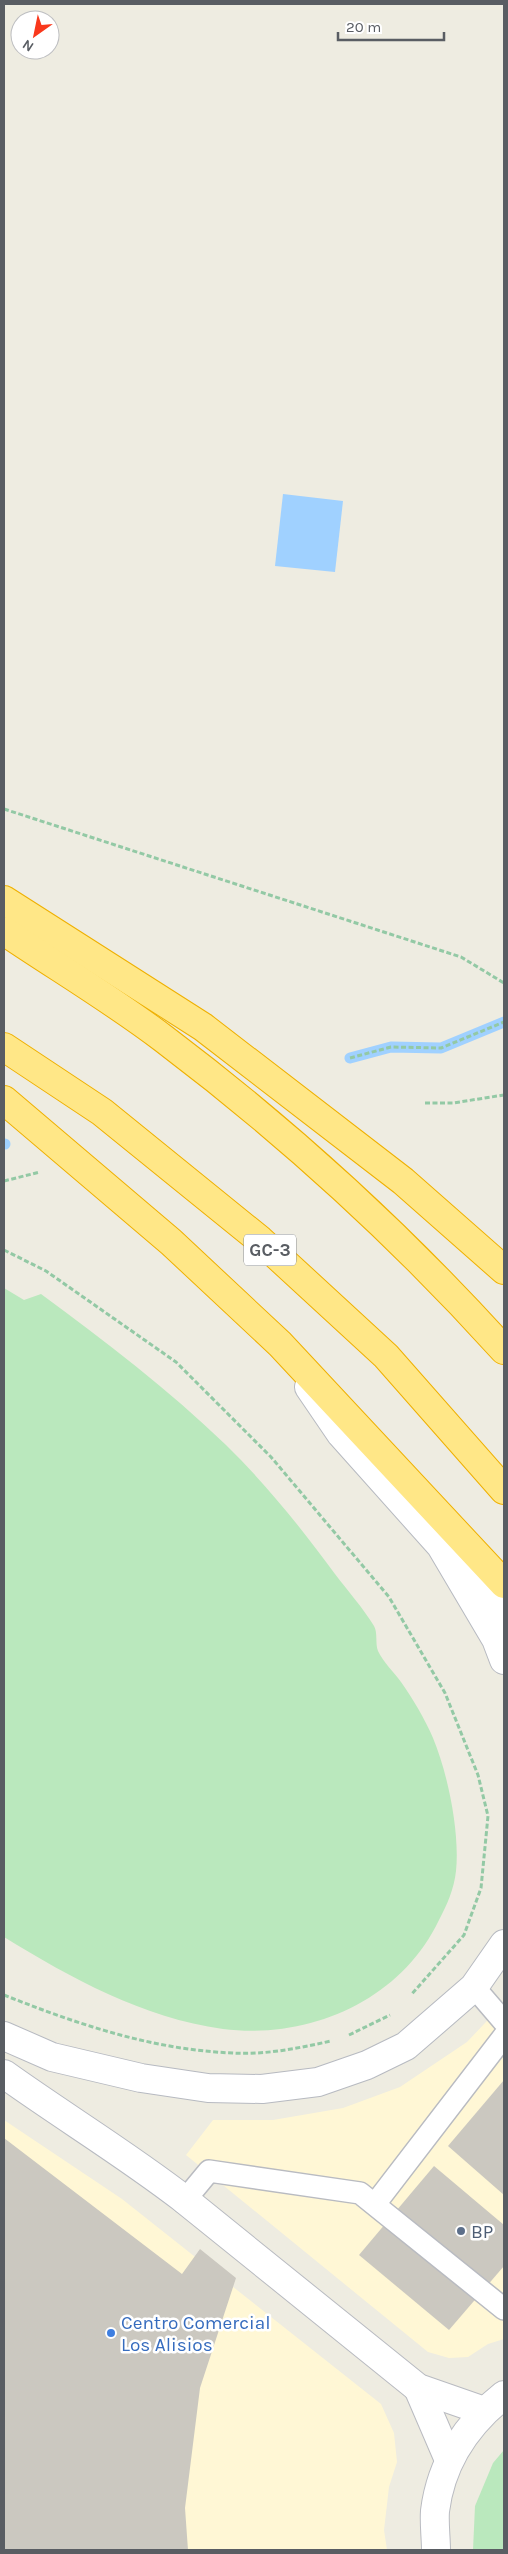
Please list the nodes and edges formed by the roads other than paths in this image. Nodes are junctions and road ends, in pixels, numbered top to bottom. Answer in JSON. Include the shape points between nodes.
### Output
{"nodes":[{"id":1,"x":4,"y":900,"type":"edge"},
{"id":2,"x":4,"y":931,"type":"edge"},
{"id":3,"x":4,"y":1047,"type":"edge"},
{"id":4,"x":4,"y":1100,"type":"edge"},
{"id":5,"x":504,"y":1270,"type":"edge"},
{"id":6,"x":280,"y":1344,"type":"junction"},
{"id":7,"x":504,"y":1350,"type":"edge"},
{"id":8,"x":504,"y":1490,"type":"edge"},
{"id":9,"x":441,"y":1546,"type":"junction"},
{"id":10,"x":504,"y":1584,"type":"edge"},
{"id":11,"x":504,"y":1614,"type":"edge"},
{"id":12,"x":504,"y":1660,"type":"edge"},
{"id":13,"x":504,"y":1944,"type":"edge"},
{"id":14,"x":474,"y":1987,"type":"junction"},
{"id":15,"x":504,"y":2022,"type":"edge"},
{"id":16,"x":4,"y":2036,"type":"edge"},
{"id":17,"x":504,"y":2036,"type":"edge"},
{"id":18,"x":4,"y":2074,"type":"edge"},
{"id":19,"x":185,"y":2200,"type":"junction"},
{"id":20,"x":375,"y":2204,"type":"junction"},
{"id":21,"x":504,"y":2309,"type":"edge"},
{"id":22,"x":418,"y":2388,"type":"junction"},
{"id":23,"x":494,"y":2403,"type":"edge"},
{"id":24,"x":449,"y":2460,"type":"junction"},
{"id":25,"x":436,"y":2550,"type":"edge"}],
"edges":[{"from":1,"to":5,"type":"highway","via":[[203,1027],[403,1181]]},
{"from":2,"to":7,"type":"highway","via":[[163,1038],[321,1166],[444,1283]]},
{"from":3,"to":8,"type":"highway","number":"GC-3","via":[[102,1112],[260,1240],[386,1356]]},
{"from":4,"to":6,"type":"highway","via":[[171,1242]]},
{"from":6,"to":9,"type":"main road","via":[[341,1434]]},
{"from":6,"to":10,"type":"highway"},
{"from":9,"to":11,"type":"main road"},
{"from":9,"to":12,"type":"main road","via":[[496,1639]]},
{"from":13,"to":14,"type":"main road"},
{"from":14,"to":15,"type":"lane"},
{"from":14,"to":16,"type":"main road","via":[[406,2046],[367,2065],[318,2082],[262,2089],[208,2088],[141,2078],[52,2057]]},
{"from":17,"to":20,"type":"lane"},
{"from":18,"to":19,"type":"main road"},
{"from":19,"to":20,"type":"lane","via":[[209,2171],[360,2193]]},
{"from":19,"to":22,"type":"main road"},
{"from":20,"to":21,"type":"lane"},
{"from":22,"to":23,"type":"main road"},
{"from":22,"to":24,"type":"main road"},
{"from":23,"to":24,"type":"main road","via":[[464,2434]]},
{"from":24,"to":25,"type":"main road","via":[[435,2512]]}]}
